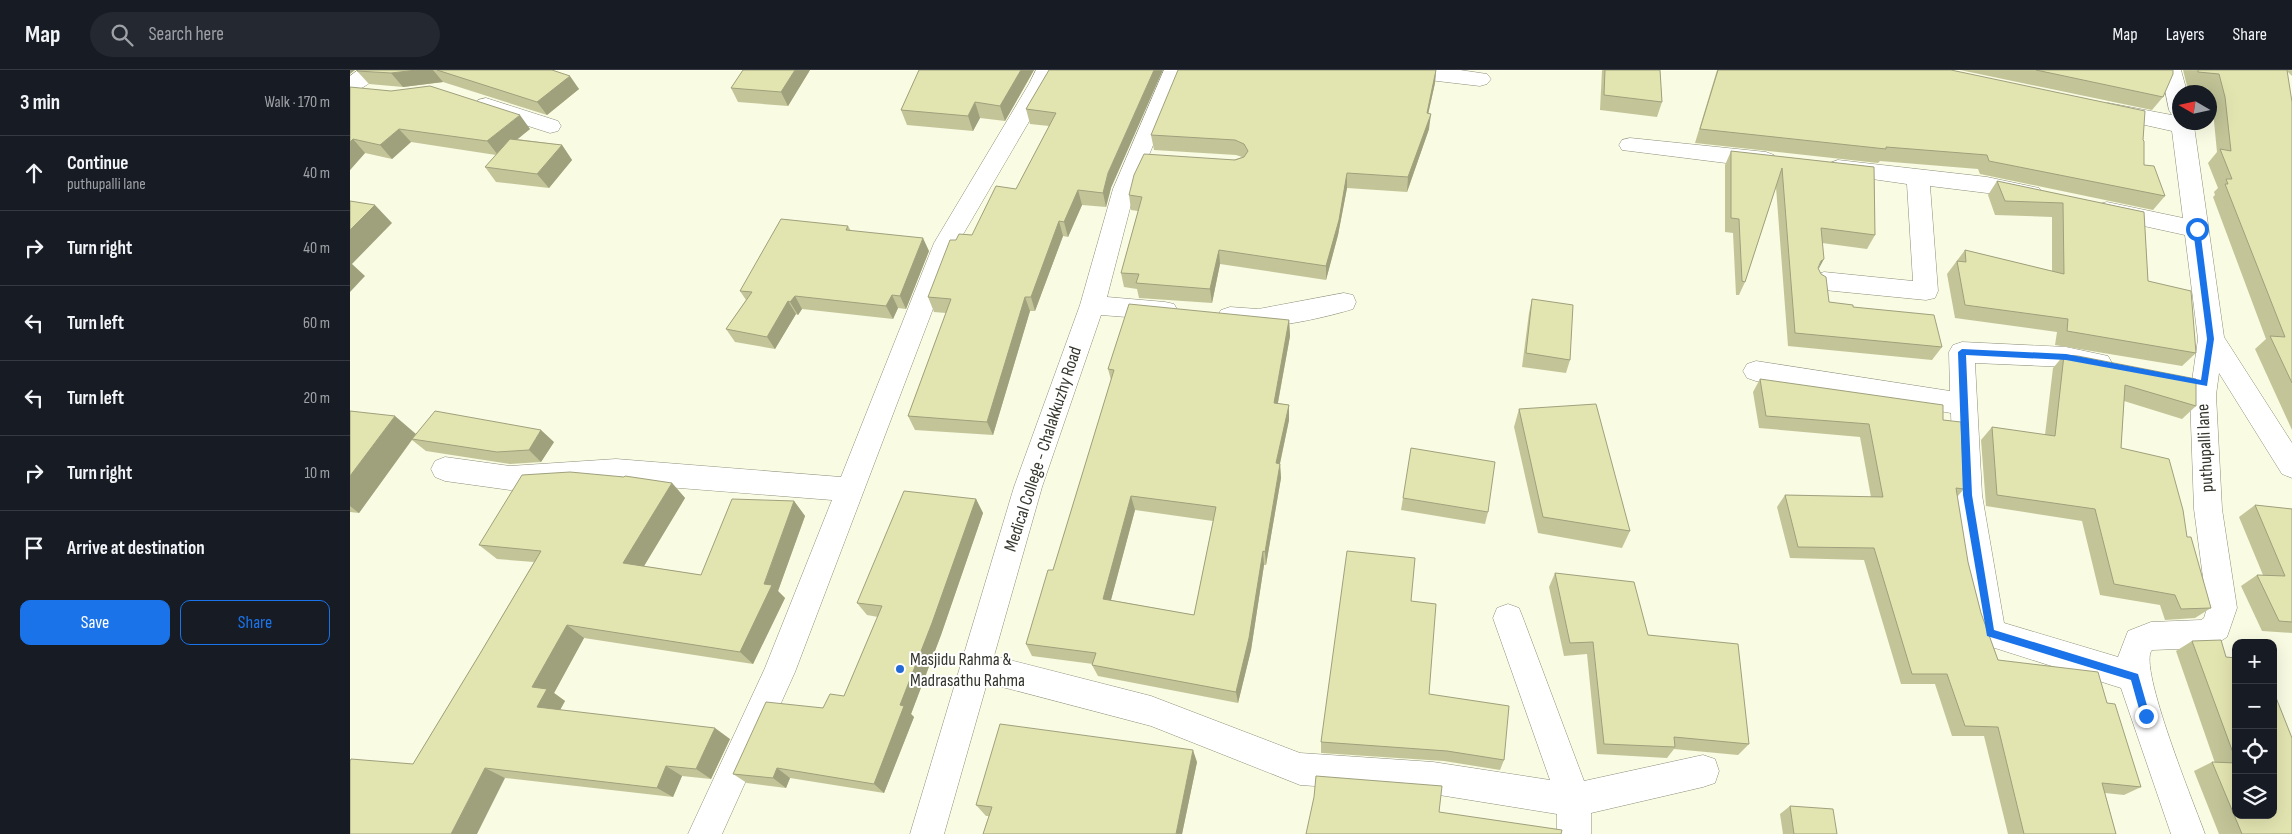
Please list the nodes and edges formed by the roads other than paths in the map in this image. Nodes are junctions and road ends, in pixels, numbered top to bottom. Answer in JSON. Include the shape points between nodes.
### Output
{"nodes":[{"id":1,"x":372,"y":70,"type":"edge"},
{"id":2,"x":1046,"y":70,"type":"edge"},
{"id":3,"x":1174,"y":70,"type":"edge"},
{"id":4,"x":1404,"y":70,"type":"edge"},
{"id":5,"x":2171,"y":70,"type":"edge"},
{"id":6,"x":1480,"y":79,"type":"dead end"},
{"id":7,"x":2174,"y":85,"type":"edge"},
{"id":8,"x":350,"y":86,"type":"edge"},
{"id":9,"x":350,"y":91,"type":"edge"},
{"id":10,"x":377,"y":94,"type":"edge"},
{"id":11,"x":469,"y":100,"type":"edge"},
{"id":12,"x":2088,"y":106,"type":"edge"},
{"id":13,"x":2172,"y":119,"type":"edge"},
{"id":14,"x":550,"y":126,"type":"dead end"},
{"id":15,"x":2182,"y":130,"type":"edge"},
{"id":16,"x":1630,"y":145,"type":"dead end"},
{"id":17,"x":1789,"y":163,"type":"edge"},
{"id":18,"x":1819,"y":166,"type":"edge"},
{"id":19,"x":1918,"y":177,"type":"junction"},
{"id":20,"x":2054,"y":199,"type":"edge"},
{"id":21,"x":2082,"y":205,"type":"edge"},
{"id":22,"x":2197,"y":229,"type":"junction"},
{"id":23,"x":1824,"y":282,"type":"edge"},
{"id":24,"x":1344,"y":302,"type":"dead end"},
{"id":25,"x":1092,"y":305,"type":"junction"},
{"id":26,"x":2210,"y":339,"type":"junction"},
{"id":27,"x":2122,"y":368,"type":"edge"},
{"id":28,"x":1756,"y":371,"type":"dead end"},
{"id":29,"x":2177,"y":378,"type":"edge"},
{"id":30,"x":2205,"y":383,"type":"junction"},
{"id":31,"x":1964,"y":404,"type":"junction"},
{"id":32,"x":2292,"y":466,"type":"edge"},
{"id":33,"x":445,"y":469,"type":"dead end"},
{"id":34,"x":848,"y":489,"type":"junction"},
{"id":35,"x":1508,"y":618,"type":"dead end"},
{"id":36,"x":977,"y":666,"type":"junction"},
{"id":37,"x":2135,"y":677,"type":"junction"},
{"id":38,"x":1703,"y":771,"type":"dead end"},
{"id":39,"x":1574,"y":800,"type":"junction"},
{"id":40,"x":705,"y":834,"type":"edge"},
{"id":41,"x":927,"y":834,"type":"edge"},
{"id":42,"x":1574,"y":834,"type":"edge"},
{"id":43,"x":2188,"y":834,"type":"edge"}],
"edges":[{"from":1,"to":8,"type":"street"},
{"from":2,"to":34,"type":"street","via":[[946,243]]},
{"from":3,"to":25,"type":"street","name":"Medical College - Chalakkuzhy Road","via":[[1147,159],[1124,189]]},
{"from":4,"to":6,"type":"street"},
{"from":5,"to":7,"type":"street","name":"puthupalli lane"},
{"from":9,"to":10,"type":"street"},
{"from":11,"to":14,"type":"street"},
{"from":12,"to":13,"type":"street"},
{"from":15,"to":22,"type":"street","name":"puthupalli lane"},
{"from":16,"to":17,"type":"street"},
{"from":18,"to":19,"type":"street"},
{"from":19,"to":20,"type":"street","via":[[1987,185]]},
{"from":19,"to":23,"type":"street","via":[[1926,291]]},
{"from":21,"to":22,"type":"street"},
{"from":22,"to":26,"type":"street","name":"puthupalli lane"},
{"from":24,"to":25,"type":"street","via":[[1258,319]]},
{"from":25,"to":36,"type":"street","name":"Medical College - Chalakkuzhy Road","via":[[1028,487]]},
{"from":26,"to":30,"type":"street","name":"puthupalli lane"},
{"from":26,"to":32,"type":"street"},
{"from":27,"to":31,"type":"street","via":[[2066,357],[1962,352]]},
{"from":28,"to":31,"type":"street"},
{"from":29,"to":30,"type":"street"},
{"from":30,"to":37,"type":"street","name":"puthupalli lane","via":[[2208,509],[2222,608],[2216,628],[2206,634],[2151,636],[2139,641],[2134,653]]},
{"from":31,"to":37,"type":"street","via":[[1968,495],[1990,633]]},
{"from":33,"to":34,"type":"street","via":[[510,478],[616,472]]},
{"from":34,"to":40,"type":"street","via":[[779,672]]},
{"from":35,"to":39,"type":"street"},
{"from":36,"to":39,"type":"street","via":[[1151,711],[1300,769],[1433,778]]},
{"from":36,"to":41,"type":"street","name":"Medical College - Chalakkuzhy Road"},
{"from":37,"to":43,"type":"street","via":[[2140,700]]},
{"from":38,"to":39,"type":"street"},
{"from":39,"to":42,"type":"street"}]}
